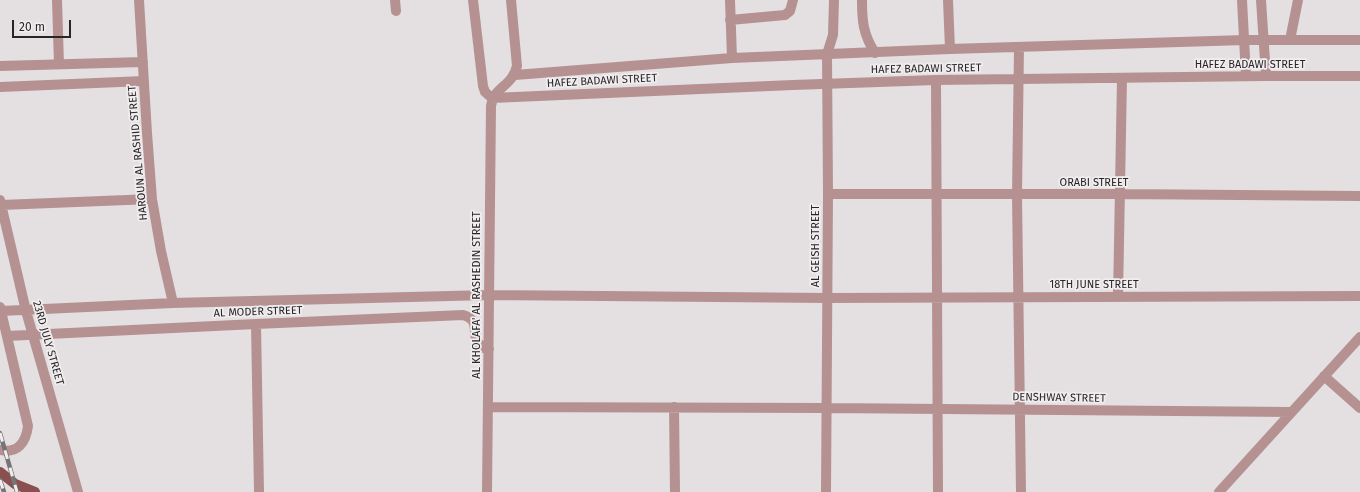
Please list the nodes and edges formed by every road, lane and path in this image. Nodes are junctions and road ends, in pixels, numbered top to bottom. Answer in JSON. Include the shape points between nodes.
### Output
{"nodes":[{"id":1,"x":57,"y":0,"type":"edge"},
{"id":2,"x":139,"y":0,"type":"edge"},
{"id":3,"x":395,"y":0,"type":"edge"},
{"id":4,"x":473,"y":0,"type":"edge"},
{"id":5,"x":510,"y":0,"type":"edge"},
{"id":6,"x":730,"y":0,"type":"edge"},
{"id":7,"x":793,"y":0,"type":"edge"},
{"id":8,"x":834,"y":0,"type":"edge"},
{"id":9,"x":862,"y":0,"type":"edge"},
{"id":10,"x":948,"y":0,"type":"edge"},
{"id":11,"x":1242,"y":0,"type":"edge"},
{"id":12,"x":1262,"y":0,"type":"edge"},
{"id":13,"x":1298,"y":0,"type":"edge"},
{"id":14,"x":396,"y":11,"type":"dead end"},
{"id":15,"x":730,"y":20,"type":"junction"},
{"id":16,"x":1245,"y":40,"type":"junction"},
{"id":17,"x":1264,"y":40,"type":"junction"},
{"id":18,"x":1290,"y":40,"type":"junction"},
{"id":19,"x":1360,"y":40,"type":"edge"},
{"id":20,"x":1019,"y":46,"type":"junction"},
{"id":21,"x":950,"y":49,"type":"junction"},
{"id":22,"x":875,"y":52,"type":"junction"},
{"id":23,"x":827,"y":54,"type":"junction"},
{"id":24,"x":732,"y":58,"type":"junction"},
{"id":25,"x":143,"y":62,"type":"junction"},
{"id":26,"x":59,"y":64,"type":"junction"},
{"id":27,"x":0,"y":66,"type":"edge"},
{"id":28,"x":515,"y":75,"type":"junction"},
{"id":29,"x":1246,"y":76,"type":"junction"},
{"id":30,"x":1266,"y":76,"type":"junction"},
{"id":31,"x":1360,"y":76,"type":"edge"},
{"id":32,"x":1122,"y":78,"type":"junction"},
{"id":33,"x":1018,"y":79,"type":"junction"},
{"id":34,"x":936,"y":80,"type":"junction"},
{"id":35,"x":144,"y":81,"type":"junction"},
{"id":36,"x":828,"y":84,"type":"junction"},
{"id":37,"x":0,"y":87,"type":"edge"},
{"id":38,"x":492,"y":98,"type":"junction"},
{"id":39,"x":828,"y":194,"type":"junction"},
{"id":40,"x":1120,"y":194,"type":"junction"},
{"id":41,"x":937,"y":195,"type":"junction"},
{"id":42,"x":1016,"y":195,"type":"junction"},
{"id":43,"x":1360,"y":196,"type":"edge"},
{"id":44,"x":152,"y":199,"type":"junction"},
{"id":45,"x":0,"y":203,"type":"edge"},
{"id":46,"x":489,"y":295,"type":"junction"},
{"id":47,"x":1360,"y":296,"type":"edge"},
{"id":48,"x":1118,"y":297,"type":"junction"},
{"id":49,"x":828,"y":298,"type":"junction"},
{"id":50,"x":937,"y":298,"type":"junction"},
{"id":51,"x":1018,"y":298,"type":"junction"},
{"id":52,"x":173,"y":303,"type":"junction"},
{"id":53,"x":0,"y":309,"type":"edge"},
{"id":54,"x":26,"y":311,"type":"junction"},
{"id":55,"x":256,"y":324,"type":"junction"},
{"id":56,"x":33,"y":334,"type":"junction"},
{"id":57,"x":7,"y":336,"type":"junction"},
{"id":58,"x":1360,"y":337,"type":"edge"},
{"id":59,"x":489,"y":349,"type":"junction"},
{"id":60,"x":1324,"y":376,"type":"junction"},
{"id":61,"x":488,"y":407,"type":"junction"},
{"id":62,"x":674,"y":407,"type":"junction"},
{"id":63,"x":827,"y":408,"type":"junction"},
{"id":64,"x":1360,"y":408,"type":"edge"},
{"id":65,"x":937,"y":409,"type":"junction"},
{"id":66,"x":1020,"y":409,"type":"junction"},
{"id":67,"x":1292,"y":412,"type":"junction"},
{"id":68,"x":0,"y":450,"type":"edge"},
{"id":69,"x":0,"y":472,"type":"edge"},
{"id":70,"x":35,"y":492,"type":"edge"},
{"id":71,"x":78,"y":492,"type":"edge"},
{"id":72,"x":259,"y":492,"type":"edge"},
{"id":73,"x":487,"y":492,"type":"edge"},
{"id":74,"x":675,"y":492,"type":"edge"},
{"id":75,"x":826,"y":492,"type":"edge"},
{"id":76,"x":938,"y":492,"type":"edge"},
{"id":77,"x":1021,"y":492,"type":"edge"},
{"id":78,"x":1219,"y":492,"type":"edge"}],
"edges":[{"from":1,"to":26,"type":"street"},
{"from":2,"to":25,"type":"street","name":"HAROUN AL RASHID STREET"},
{"from":3,"to":14,"type":"street"},
{"from":4,"to":38,"type":"street","via":[[483,86]]},
{"from":5,"to":28,"type":"street","via":[[517,57]]},
{"from":6,"to":15,"type":"street"},
{"from":7,"to":15,"type":"street","via":[[790,11],[785,15]]},
{"from":8,"to":23,"type":"street","name":"AL GEISH STREET","via":[[833,35]]},
{"from":9,"to":22,"type":"street","via":[[865,34]]},
{"from":10,"to":21,"type":"street"},
{"from":11,"to":16,"type":"street"},
{"from":12,"to":17,"type":"street"},
{"from":13,"to":18,"type":"street"},
{"from":15,"to":24,"type":"street"},
{"from":16,"to":17,"type":"street","name":"HAFEZ BADAWI STREET"},
{"from":16,"to":20,"type":"street","name":"HAFEZ BADAWI STREET"},
{"from":16,"to":29,"type":"street"},
{"from":17,"to":18,"type":"street","name":"HAFEZ BADAWI STREET"},
{"from":17,"to":30,"type":"street"},
{"from":18,"to":19,"type":"street","name":"HAFEZ BADAWI STREET"},
{"from":20,"to":21,"type":"street","name":"HAFEZ BADAWI STREET"},
{"from":20,"to":33,"type":"street"},
{"from":21,"to":22,"type":"street","name":"HAFEZ BADAWI STREET"},
{"from":22,"to":23,"type":"street","name":"HAFEZ BADAWI STREET"},
{"from":23,"to":24,"type":"street","name":"HAFEZ BADAWI STREET"},
{"from":23,"to":36,"type":"street","name":"AL GEISH STREET"},
{"from":24,"to":28,"type":"street","name":"HAFEZ BADAWI STREET"},
{"from":25,"to":26,"type":"street"},
{"from":25,"to":35,"type":"street","name":"HAROUN AL RASHID STREET"},
{"from":26,"to":27,"type":"street"},
{"from":28,"to":38,"type":"street"},
{"from":29,"to":30,"type":"street","name":"HAFEZ BADAWI STREET"},
{"from":29,"to":32,"type":"street","name":"HAFEZ BADAWI STREET"},
{"from":30,"to":31,"type":"street","name":"HAFEZ BADAWI STREET"},
{"from":32,"to":33,"type":"street","name":"HAFEZ BADAWI STREET"},
{"from":32,"to":40,"type":"street"},
{"from":33,"to":34,"type":"street","name":"HAFEZ BADAWI STREET"},
{"from":33,"to":42,"type":"street"},
{"from":34,"to":36,"type":"street","name":"HAFEZ BADAWI STREET"},
{"from":34,"to":41,"type":"street"},
{"from":35,"to":37,"type":"street"},
{"from":35,"to":44,"type":"street","name":"HAROUN AL RASHID STREET"},
{"from":36,"to":38,"type":"street","name":"HAFEZ BADAWI STREET"},
{"from":36,"to":39,"type":"street","name":"AL GEISH STREET"},
{"from":38,"to":46,"type":"street","name":"AL KHOLAFA' AL RASHEDIN STREET"},
{"from":39,"to":41,"type":"street","name":"ORABI STREET"},
{"from":39,"to":49,"type":"street","name":"AL GEISH STREET"},
{"from":40,"to":42,"type":"street","name":"ORABI STREET"},
{"from":40,"to":43,"type":"street","name":"ORABI STREET"},
{"from":40,"to":48,"type":"street"},
{"from":41,"to":42,"type":"street","name":"ORABI STREET"},
{"from":41,"to":50,"type":"street"},
{"from":42,"to":51,"type":"street"},
{"from":44,"to":45,"type":"street"},
{"from":44,"to":52,"type":"street","name":"HAROUN AL RASHID STREET"},
{"from":45,"to":54,"type":"street","name":"23RD JULY STREET"},
{"from":46,"to":49,"type":"street","name":"AL MODER STREET"},
{"from":46,"to":52,"type":"street","name":"AL MODER STREET"},
{"from":46,"to":59,"type":"street","name":"AL KHOLAFA' AL RASHEDIN STREET"},
{"from":47,"to":48,"type":"street","name":"18TH JUNE STREET"},
{"from":48,"to":51,"type":"street","name":"18TH JUNE STREET"},
{"from":49,"to":50,"type":"street","name":"18TH JUNE STREET"},
{"from":49,"to":63,"type":"street","name":"AL GEISH STREET"},
{"from":50,"to":51,"type":"street","name":"18TH JUNE STREET"},
{"from":50,"to":65,"type":"street"},
{"from":51,"to":66,"type":"street"},
{"from":52,"to":54,"type":"street","name":"AL MODER STREET"},
{"from":53,"to":54,"type":"street","name":"AL MODER STREET"},
{"from":53,"to":57,"type":"street"},
{"from":54,"to":56,"type":"street","name":"23RD JULY STREET"},
{"from":55,"to":56,"type":"street","name":"AL MODER STREET"},
{"from":55,"to":59,"type":"street","name":"AL MODER STREET","via":[[463,315],[475,324],[477,342]]},
{"from":55,"to":72,"type":"street"},
{"from":56,"to":57,"type":"street","name":"AL MODER STREET"},
{"from":56,"to":71,"type":"street","name":"23RD JULY STREET"},
{"from":57,"to":68,"type":"street","via":[[28,426],[27,436],[22,444],[14,450]]},
{"from":58,"to":60,"type":"street"},
{"from":59,"to":61,"type":"street","name":"AL KHOLAFA' AL RASHEDIN STREET"},
{"from":60,"to":64,"type":"street"},
{"from":60,"to":67,"type":"street"},
{"from":61,"to":62,"type":"street","name":"DENSHWAY STREET"},
{"from":61,"to":73,"type":"street","name":"AL KHOLAFA' AL RASHEDIN STREET"},
{"from":62,"to":63,"type":"street","name":"DENSHWAY STREET"},
{"from":62,"to":74,"type":"street"},
{"from":63,"to":65,"type":"street","name":"DENSHWAY STREET"},
{"from":63,"to":75,"type":"street","name":"AL GEISH STREET"},
{"from":65,"to":66,"type":"street","name":"DENSHWAY STREET"},
{"from":65,"to":76,"type":"street"},
{"from":66,"to":67,"type":"street","name":"DENSHWAY STREET"},
{"from":66,"to":77,"type":"street"},
{"from":67,"to":78,"type":"street"},
{"from":69,"to":70,"type":"main road","via":[[15,484]]}]}
